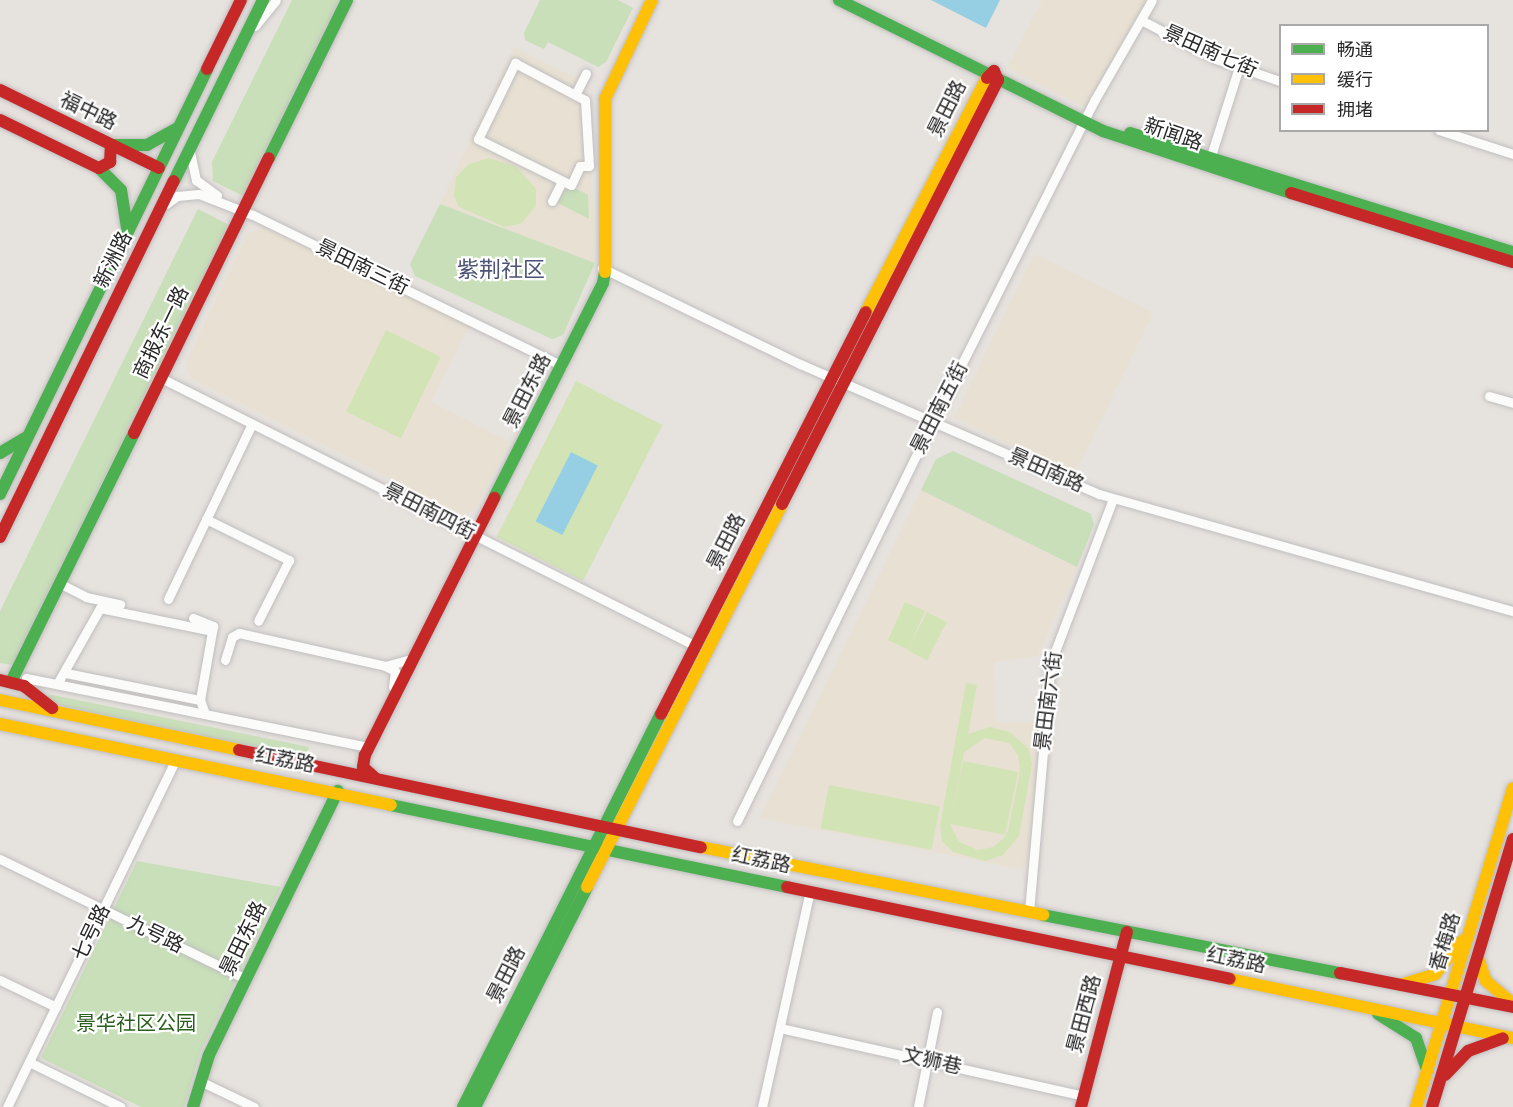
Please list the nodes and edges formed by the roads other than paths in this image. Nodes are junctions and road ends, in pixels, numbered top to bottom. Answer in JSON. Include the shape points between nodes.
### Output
{"nodes":[{"id":1,"x":241,"y":0,"type":"edge"},
{"id":2,"x":263,"y":0,"type":"edge"},
{"id":3,"x":276,"y":0,"type":"edge"},
{"id":4,"x":347,"y":0,"type":"edge"},
{"id":5,"x":650,"y":0,"type":"edge"},
{"id":6,"x":839,"y":0,"type":"edge"},
{"id":7,"x":853,"y":0,"type":"edge"},
{"id":8,"x":1152,"y":0,"type":"edge"},
{"id":9,"x":1141,"y":20,"type":"junction"},
{"id":10,"x":244,"y":39,"type":"junction"},
{"id":11,"x":1239,"y":68,"type":"junction"},
{"id":12,"x":586,"y":73,"type":"dead end"},
{"id":13,"x":993,"y":76,"type":"junction"},
{"id":14,"x":1279,"y":80,"type":"edge"},
{"id":15,"x":0,"y":90,"type":"edge"},
{"id":16,"x":576,"y":93,"type":"junction"},
{"id":17,"x":0,"y":120,"type":"edge"},
{"id":18,"x":1085,"y":120,"type":"junction"},
{"id":19,"x":180,"y":125,"type":"junction"},
{"id":20,"x":1445,"y":132,"type":"edge"},
{"id":21,"x":111,"y":145,"type":"junction"},
{"id":22,"x":190,"y":149,"type":"junction"},
{"id":23,"x":1513,"y":154,"type":"edge"},
{"id":24,"x":1209,"y":163,"type":"junction"},
{"id":25,"x":99,"y":168,"type":"junction"},
{"id":26,"x":159,"y":168,"type":"junction"},
{"id":27,"x":562,"y":181,"type":"junction"},
{"id":28,"x":552,"y":201,"type":"dead end"},
{"id":29,"x":161,"y":209,"type":"junction"},
{"id":30,"x":246,"y":212,"type":"junction"},
{"id":31,"x":125,"y":238,"type":"junction"},
{"id":32,"x":1513,"y":252,"type":"edge"},
{"id":33,"x":1513,"y":262,"type":"edge"},
{"id":34,"x":604,"y":269,"type":"junction"},
{"id":35,"x":560,"y":365,"type":"junction"},
{"id":36,"x":161,"y":378,"type":"junction"},
{"id":37,"x":838,"y":380,"type":"junction"},
{"id":38,"x":1489,"y":396,"type":"dead end"},
{"id":39,"x":1513,"y":403,"type":"edge"},
{"id":40,"x":933,"y":422,"type":"junction"},
{"id":41,"x":252,"y":424,"type":"junction"},
{"id":42,"x":28,"y":436,"type":"junction"},
{"id":43,"x":0,"y":453,"type":"edge"},
{"id":44,"x":0,"y":494,"type":"edge"},
{"id":45,"x":1113,"y":499,"type":"junction"},
{"id":46,"x":206,"y":519,"type":"junction"},
{"id":47,"x":474,"y":535,"type":"junction"},
{"id":48,"x":0,"y":537,"type":"edge"},
{"id":49,"x":60,"y":586,"type":"junction"},
{"id":50,"x":168,"y":599,"type":"dead end"},
{"id":51,"x":120,"y":604,"type":"dead end"},
{"id":52,"x":100,"y":608,"type":"junction"},
{"id":53,"x":1513,"y":611,"type":"edge"},
{"id":54,"x":193,"y":618,"type":"dead end"},
{"id":55,"x":258,"y":621,"type":"dead end"},
{"id":56,"x":212,"y":632,"type":"junction"},
{"id":57,"x":696,"y":645,"type":"junction"},
{"id":58,"x":225,"y":660,"type":"dead end"},
{"id":59,"x":407,"y":660,"type":"junction"},
{"id":60,"x":385,"y":666,"type":"junction"},
{"id":61,"x":66,"y":673,"type":"junction"},
{"id":62,"x":5,"y":681,"type":"edge"},
{"id":63,"x":25,"y":682,"type":"junction"},
{"id":64,"x":57,"y":684,"type":"junction"},
{"id":65,"x":393,"y":687,"type":"junction"},
{"id":66,"x":0,"y":700,"type":"edge"},
{"id":67,"x":200,"y":700,"type":"junction"},
{"id":68,"x":56,"y":711,"type":"junction"},
{"id":69,"x":205,"y":714,"type":"junction"},
{"id":70,"x":0,"y":724,"type":"edge"},
{"id":71,"x":363,"y":746,"type":"junction"},
{"id":72,"x":176,"y":759,"type":"junction"},
{"id":73,"x":340,"y":770,"type":"junction"},
{"id":74,"x":374,"y":777,"type":"junction"},
{"id":75,"x":1513,"y":788,"type":"edge"},
{"id":76,"x":338,"y":791,"type":"junction"},
{"id":77,"x":737,"y":821,"type":"dead end"},
{"id":78,"x":610,"y":827,"type":"junction"},
{"id":79,"x":1513,"y":839,"type":"edge"},
{"id":80,"x":600,"y":848,"type":"junction"},
{"id":81,"x":0,"y":859,"type":"edge"},
{"id":82,"x":810,"y":891,"type":"junction"},
{"id":83,"x":103,"y":909,"type":"junction"},
{"id":84,"x":1029,"y":912,"type":"junction"},
{"id":85,"x":1473,"y":921,"type":"junction"},
{"id":86,"x":1127,"y":932,"type":"junction"},
{"id":87,"x":1478,"y":953,"type":"junction"},
{"id":88,"x":1120,"y":957,"type":"junction"},
{"id":89,"x":246,"y":979,"type":"junction"},
{"id":90,"x":0,"y":980,"type":"edge"},
{"id":91,"x":1392,"y":986,"type":"junction"},
{"id":92,"x":1450,"y":997,"type":"junction"},
{"id":93,"x":1464,"y":999,"type":"junction"},
{"id":94,"x":1513,"y":1005,"type":"edge"},
{"id":95,"x":56,"y":1007,"type":"junction"},
{"id":96,"x":1366,"y":1007,"type":"junction"},
{"id":97,"x":937,"y":1012,"type":"dead end"},
{"id":98,"x":1442,"y":1024,"type":"junction"},
{"id":99,"x":1456,"y":1027,"type":"junction"},
{"id":100,"x":780,"y":1028,"type":"junction"},
{"id":101,"x":1510,"y":1037,"type":"edge"},
{"id":102,"x":927,"y":1061,"type":"junction"},
{"id":103,"x":29,"y":1062,"type":"junction"},
{"id":104,"x":1426,"y":1074,"type":"junction"},
{"id":105,"x":200,"y":1080,"type":"junction"},
{"id":106,"x":1438,"y":1087,"type":"junction"},
{"id":107,"x":1082,"y":1101,"type":"edge"},
{"id":108,"x":7,"y":1107,"type":"edge"},
{"id":109,"x":121,"y":1107,"type":"edge"},
{"id":110,"x":193,"y":1107,"type":"edge"},
{"id":111,"x":254,"y":1107,"type":"edge"},
{"id":112,"x":463,"y":1107,"type":"edge"},
{"id":113,"x":475,"y":1107,"type":"edge"},
{"id":114,"x":762,"y":1107,"type":"edge"},
{"id":115,"x":918,"y":1107,"type":"edge"},
{"id":116,"x":1416,"y":1107,"type":"edge"},
{"id":117,"x":1432,"y":1107,"type":"edge"}],
"edges":[{"from":1,"to":19,"type":"main road","name":"新洲路"},
{"from":2,"to":10,"type":"main road","name":"新洲路"},
{"from":3,"to":10,"type":"street"},
{"from":4,"to":30,"type":"main road","name":"商报东一路"},
{"from":5,"to":34,"type":"main road","name":"景田东路","via":[[600,102]]},
{"from":6,"to":13,"type":"main road","name":"新闻路"},
{"from":7,"to":13,"type":"main road","name":"新闻路"},
{"from":8,"to":9,"type":"street","name":"景田南五街"},
{"from":9,"to":11,"type":"street","name":"景田南七街"},
{"from":9,"to":18,"type":"street","name":"景田南五街"},
{"from":10,"to":22,"type":"main road","name":"新洲路"},
{"from":11,"to":14,"type":"street","name":"景田南七街"},
{"from":11,"to":24,"type":"street"},
{"from":12,"to":16,"type":"street"},
{"from":13,"to":18,"type":"main road","name":"新闻路"},
{"from":13,"to":37,"type":"main road","name":"景田路"},
{"from":15,"to":21,"type":"main road","name":"福中路"},
{"from":16,"to":27,"type":"street","via":[[585,100],[589,166],[580,166],[571,185]]},
{"from":16,"to":27,"type":"street","via":[[514,63],[478,139]]},
{"from":17,"to":25,"type":"main road"},
{"from":18,"to":24,"type":"main road","name":"新闻路"},
{"from":18,"to":40,"type":"street","name":"景田南五街"},
{"from":19,"to":21,"type":"main road","via":[[147,145]]},
{"from":19,"to":26,"type":"main road","name":"新洲路"},
{"from":20,"to":23,"type":"street"},
{"from":21,"to":25,"type":"main road","via":[[112,157]]},
{"from":21,"to":26,"type":"main road","name":"福中路"},
{"from":22,"to":29,"type":"main road","name":"新洲路"},
{"from":22,"to":30,"type":"street","via":[[189,160],[196,180]]},
{"from":24,"to":32,"type":"main road","name":"新闻路"},
{"from":24,"to":33,"type":"main road","name":"新闻路"},
{"from":25,"to":31,"type":"main road","via":[[115,181],[125,200]]},
{"from":26,"to":31,"type":"main road","name":"新洲路"},
{"from":27,"to":28,"type":"street"},
{"from":29,"to":30,"type":"street","name":"景田南三街","via":[[177,196],[188,194],[207,196]]},
{"from":29,"to":48,"type":"main road","name":"新洲路"},
{"from":30,"to":35,"type":"street","name":"景田南三街"},
{"from":30,"to":36,"type":"main road","name":"商报东一路"},
{"from":31,"to":42,"type":"main road","name":"新洲路"},
{"from":34,"to":35,"type":"main road","name":"景田东路"},
{"from":34,"to":37,"type":"street","name":"景田南路"},
{"from":35,"to":47,"type":"main road","name":"景田东路"},
{"from":36,"to":41,"type":"street","name":"景田南四街"},
{"from":36,"to":49,"type":"main road","name":"商报东一路"},
{"from":37,"to":40,"type":"street","name":"景田南路"},
{"from":37,"to":57,"type":"main road","name":"景田路"},
{"from":37,"to":78,"type":"main road","name":"景田路"},
{"from":38,"to":39,"type":"street"},
{"from":40,"to":45,"type":"street","name":"景田南路"},
{"from":40,"to":77,"type":"street","name":"景田南五街"},
{"from":41,"to":46,"type":"street"},
{"from":41,"to":47,"type":"street","name":"景田南四街"},
{"from":42,"to":43,"type":"main road"},
{"from":42,"to":44,"type":"main road","name":"新洲路"},
{"from":45,"to":53,"type":"street","name":"景田南路"},
{"from":45,"to":84,"type":"street","name":"景田南六街","via":[[1051,662]]},
{"from":46,"to":50,"type":"street"},
{"from":46,"to":55,"type":"street","via":[[289,560]]},
{"from":47,"to":57,"type":"street","name":"景田南四街"},
{"from":47,"to":59,"type":"main road","name":"景田东路"},
{"from":47,"to":74,"type":"main road","name":"景田东路","via":[[364,757],[364,768]]},
{"from":49,"to":51,"type":"street","via":[[86,597]]},
{"from":49,"to":52,"type":"street"},
{"from":49,"to":62,"type":"main road","name":"商报东一路"},
{"from":52,"to":56,"type":"street"},
{"from":52,"to":61,"type":"street"},
{"from":54,"to":56,"type":"street","via":[[210,622]]},
{"from":56,"to":67,"type":"street"},
{"from":57,"to":78,"type":"main road","name":"景田路"},
{"from":58,"to":60,"type":"street","via":[[232,637],[239,633]]},
{"from":59,"to":60,"type":"street"},
{"from":59,"to":65,"type":"main road","name":"景田东路"},
{"from":60,"to":65,"type":"street","via":[[395,671]]},
{"from":61,"to":64,"type":"street"},
{"from":61,"to":67,"type":"street"},
{"from":62,"to":63,"type":"main road"},
{"from":63,"to":64,"type":"street"},
{"from":63,"to":68,"type":"main road"},
{"from":64,"to":69,"type":"street"},
{"from":65,"to":71,"type":"main road","name":"景田东路"},
{"from":66,"to":68,"type":"main road","name":"红荔路"},
{"from":67,"to":69,"type":"street"},
{"from":68,"to":73,"type":"main road","name":"红荔路"},
{"from":69,"to":71,"type":"street"},
{"from":70,"to":72,"type":"main road","name":"红荔路"},
{"from":71,"to":73,"type":"main road","name":"景田东路","via":[[354,762]]},
{"from":72,"to":76,"type":"main road","name":"红荔路"},
{"from":72,"to":83,"type":"street","name":"七号路"},
{"from":73,"to":74,"type":"main road","name":"红荔路"},
{"from":74,"to":78,"type":"main road","name":"红荔路"},
{"from":75,"to":85,"type":"main road","name":"香梅路"},
{"from":76,"to":80,"type":"main road","name":"红荔路"},
{"from":76,"to":89,"type":"main road","name":"景田东路"},
{"from":78,"to":80,"type":"main road","name":"景田路"},
{"from":78,"to":84,"type":"main road","name":"红荔路"},
{"from":79,"to":87,"type":"main road","name":"香梅路"},
{"from":80,"to":82,"type":"main road","name":"红荔路"},
{"from":80,"to":112,"type":"main road","name":"景田路"},
{"from":80,"to":113,"type":"main road","name":"景田路"},
{"from":81,"to":83,"type":"street","name":"九号路"},
{"from":82,"to":88,"type":"main road","name":"红荔路"},
{"from":82,"to":100,"type":"street"},
{"from":83,"to":89,"type":"street","name":"九号路"},
{"from":83,"to":95,"type":"street","name":"七号路"},
{"from":84,"to":86,"type":"main road","name":"红荔路"},
{"from":85,"to":91,"type":"main road","via":[[1454,954],[1435,974],[1411,984]]},
{"from":85,"to":92,"type":"main road","name":"香梅路"},
{"from":86,"to":88,"type":"main road","name":"景田西路"},
{"from":86,"to":91,"type":"main road","name":"红荔路"},
{"from":87,"to":93,"type":"main road","name":"香梅路"},
{"from":87,"to":94,"type":"main road","via":[[1483,977]]},
{"from":88,"to":96,"type":"main road","name":"红荔路"},
{"from":88,"to":107,"type":"main road","name":"景田西路"},
{"from":89,"to":105,"type":"main road","name":"景田东路"},
{"from":90,"to":95,"type":"street"},
{"from":91,"to":92,"type":"main road","name":"红荔路"},
{"from":92,"to":93,"type":"main road","name":"红荔路"},
{"from":92,"to":98,"type":"main road","name":"香梅路"},
{"from":93,"to":94,"type":"main road","name":"红荔路"},
{"from":93,"to":99,"type":"main road","name":"香梅路"},
{"from":95,"to":103,"type":"street","name":"七号路"},
{"from":96,"to":98,"type":"main road","name":"红荔路"},
{"from":96,"to":104,"type":"main road","via":[[1416,1038],[1426,1059]]},
{"from":97,"to":102,"type":"street"},
{"from":98,"to":99,"type":"main road","name":"红荔路"},
{"from":98,"to":104,"type":"main road","name":"香梅路"},
{"from":99,"to":101,"type":"main road","name":"红荔路"},
{"from":99,"to":106,"type":"main road","name":"香梅路"},
{"from":100,"to":102,"type":"street","name":"文狮巷"},
{"from":100,"to":114,"type":"street"},
{"from":101,"to":106,"type":"main road","via":[[1462,1055]]},
{"from":102,"to":107,"type":"street","name":"文狮巷"},
{"from":102,"to":115,"type":"street"},
{"from":103,"to":108,"type":"street","name":"七号路"},
{"from":103,"to":109,"type":"street"},
{"from":104,"to":116,"type":"main road","name":"香梅路"},
{"from":105,"to":110,"type":"main road","name":"景田东路"},
{"from":105,"to":111,"type":"street"},
{"from":106,"to":117,"type":"main road","name":"香梅路"}]}
